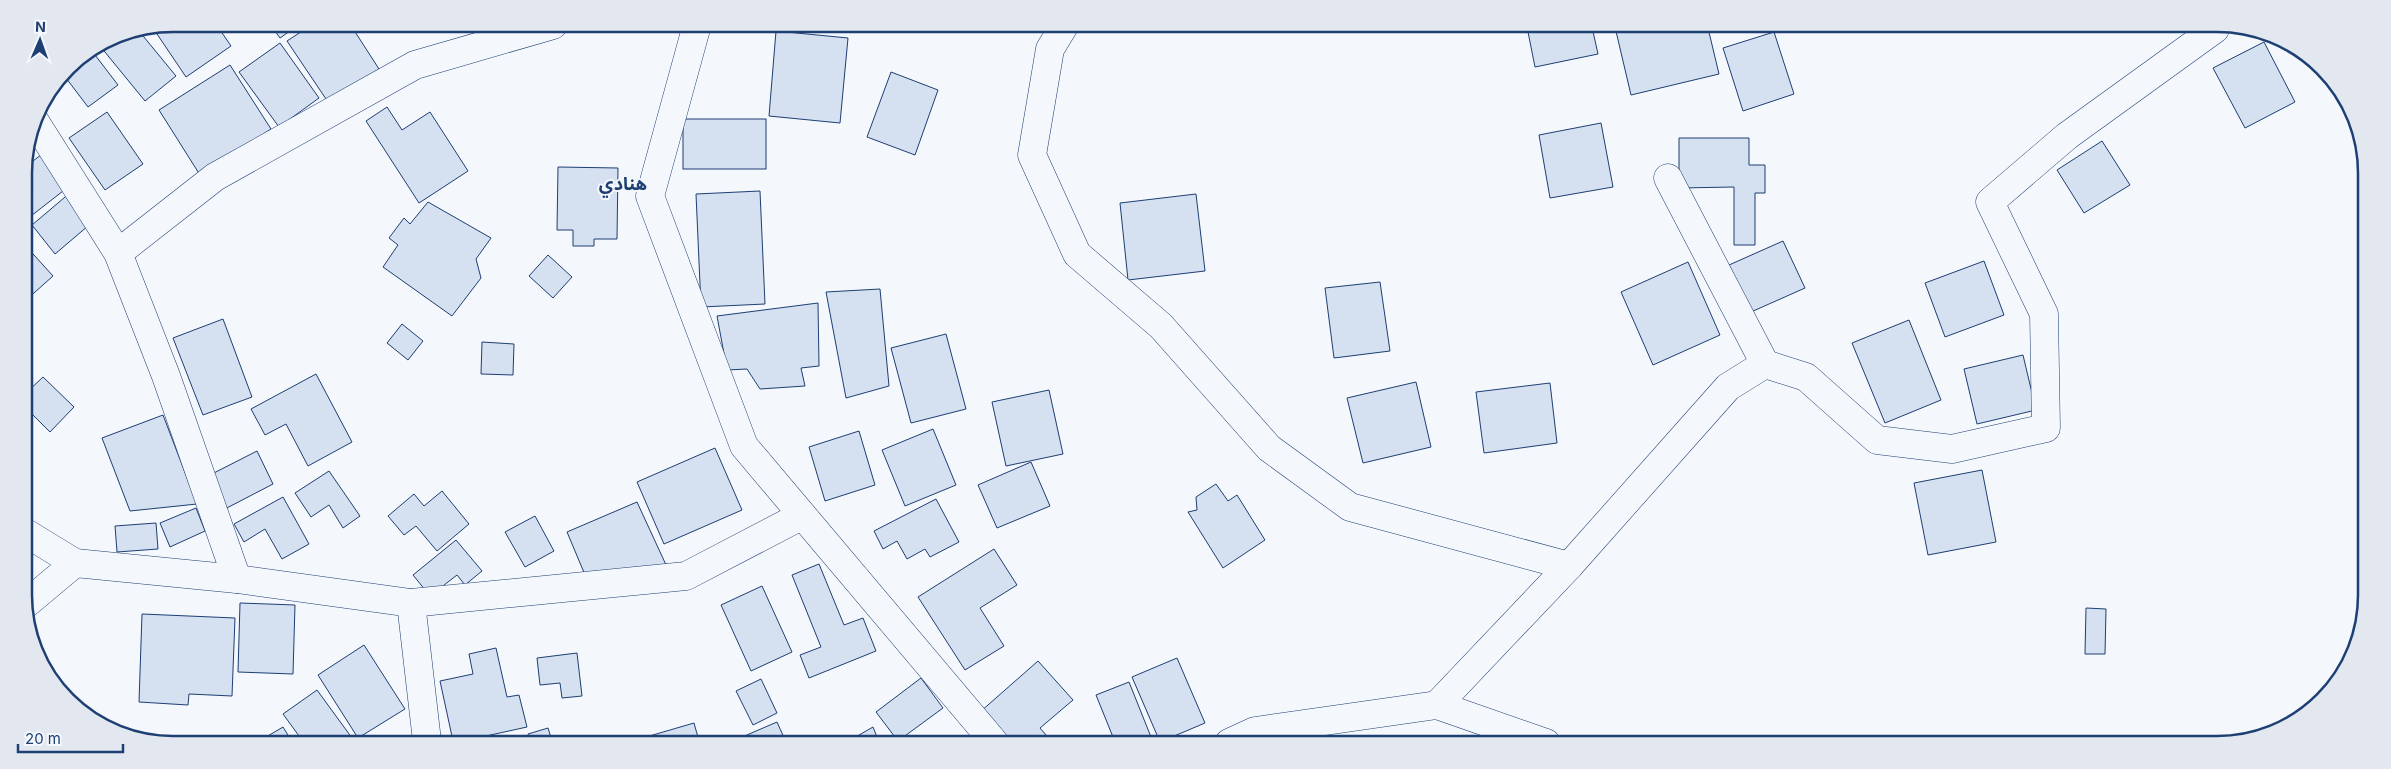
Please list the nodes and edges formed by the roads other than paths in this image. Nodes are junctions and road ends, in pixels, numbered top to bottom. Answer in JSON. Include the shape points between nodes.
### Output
{"nodes":[{"id":1,"x":529,"y":32,"type":"edge"},
{"id":2,"x":695,"y":32,"type":"edge"},
{"id":3,"x":1060,"y":32,"type":"edge"},
{"id":4,"x":2211,"y":32,"type":"edge"},
{"id":5,"x":40,"y":129,"type":"edge"},
{"id":6,"x":1668,"y":178,"type":"dead end"},
{"id":7,"x":118,"y":253,"type":"junction"},
{"id":8,"x":1765,"y":364,"type":"junction"},
{"id":9,"x":801,"y":516,"type":"junction"},
{"id":10,"x":32,"y":537,"type":"edge"},
{"id":11,"x":75,"y":563,"type":"junction"},
{"id":12,"x":1569,"y":566,"type":"junction"},
{"id":13,"x":237,"y":579,"type":"junction"},
{"id":14,"x":32,"y":599,"type":"edge"},
{"id":15,"x":411,"y":603,"type":"junction"},
{"id":16,"x":1437,"y":705,"type":"junction"},
{"id":17,"x":427,"y":736,"type":"edge"},
{"id":18,"x":989,"y":736,"type":"edge"},
{"id":19,"x":1244,"y":736,"type":"edge"},
{"id":20,"x":1526,"y":736,"type":"edge"}],
"edges":[{"from":1,"to":7,"type":"street","via":[[415,65],[215,177]]},
{"from":2,"to":9,"type":"street","via":[[650,196],[744,446]]},
{"from":3,"to":12,"type":"street","via":[[1050,49],[1032,155],[1078,254],[1161,326],[1269,448],[1350,507]]},
{"from":4,"to":8,"type":"street","via":[[2068,136],[1990,202],[2044,314],[2046,428],[1952,449],[1877,440],[1806,377]]},
{"from":5,"to":7,"type":"street"},
{"from":6,"to":8,"type":"street"},
{"from":7,"to":13,"type":"street","via":[[166,376]]},
{"from":8,"to":12,"type":"street","via":[[1728,387]]},
{"from":9,"to":15,"type":"street","via":[[686,576]]},
{"from":9,"to":18,"type":"street"},
{"from":10,"to":11,"type":"street"},
{"from":11,"to":13,"type":"street"},
{"from":11,"to":14,"type":"street"},
{"from":12,"to":16,"type":"street"},
{"from":13,"to":15,"type":"street"},
{"from":15,"to":17,"type":"street"},
{"from":16,"to":19,"type":"street","via":[[1255,731]]},
{"from":16,"to":20,"type":"street"}]}
